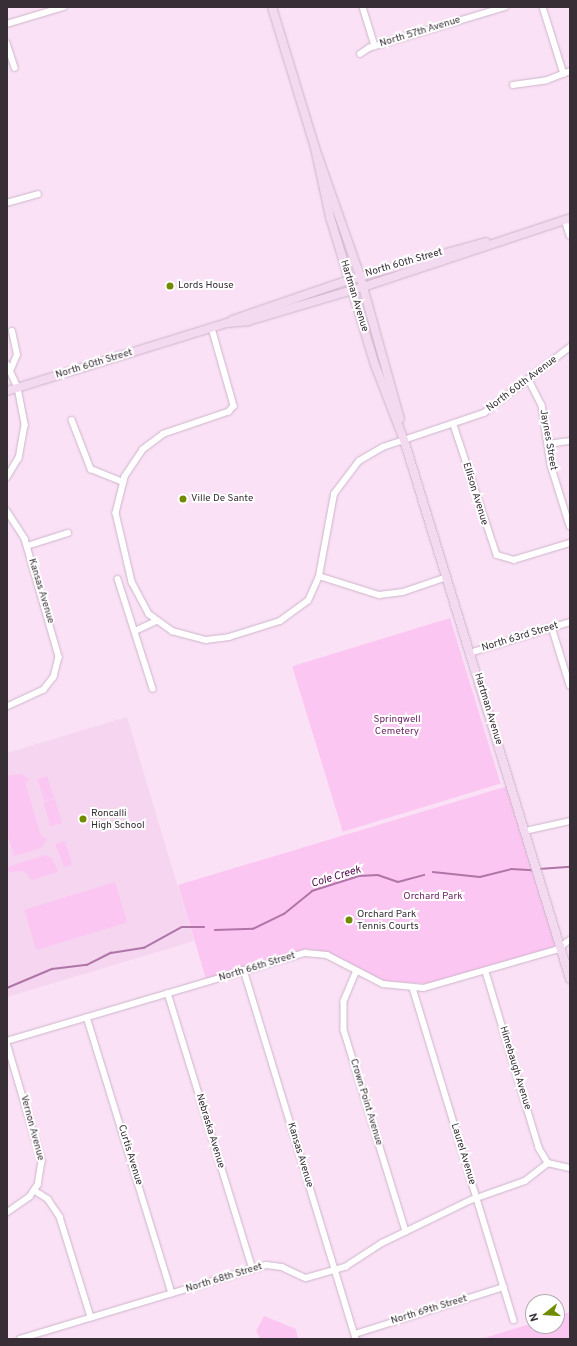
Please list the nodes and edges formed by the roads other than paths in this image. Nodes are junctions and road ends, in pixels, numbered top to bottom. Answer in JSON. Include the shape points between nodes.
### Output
{"nodes":[{"id":1,"x":64,"y":7,"type":"edge"},
{"id":2,"x":272,"y":7,"type":"edge"},
{"id":3,"x":363,"y":7,"type":"edge"},
{"id":4,"x":505,"y":7,"type":"edge"},
{"id":5,"x":543,"y":7,"type":"edge"},
{"id":6,"x":7,"y":24,"type":"edge"},
{"id":7,"x":7,"y":43,"type":"edge"},
{"id":8,"x":375,"y":46,"type":"junction"},
{"id":9,"x":360,"y":54,"type":"dead end"},
{"id":10,"x":15,"y":68,"type":"dead end"},
{"id":11,"x":570,"y":71,"type":"edge"},
{"id":12,"x":564,"y":74,"type":"junction"},
{"id":13,"x":513,"y":85,"type":"dead end"},
{"id":14,"x":315,"y":148,"type":"junction"},
{"id":15,"x":38,"y":194,"type":"dead end"},
{"id":16,"x":7,"y":203,"type":"edge"},
{"id":17,"x":568,"y":219,"type":"edge"},
{"id":18,"x":570,"y":235,"type":"edge"},
{"id":19,"x":493,"y":242,"type":"junction"},
{"id":20,"x":360,"y":276,"type":"junction"},
{"id":21,"x":349,"y":280,"type":"junction"},
{"id":22,"x":363,"y":287,"type":"junction"},
{"id":23,"x":353,"y":290,"type":"junction"},
{"id":24,"x":227,"y":323,"type":"junction"},
{"id":25,"x":212,"y":328,"type":"junction"},
{"id":26,"x":12,"y":332,"type":"dead end"},
{"id":27,"x":570,"y":347,"type":"edge"},
{"id":28,"x":9,"y":367,"type":"edge"},
{"id":29,"x":529,"y":380,"type":"junction"},
{"id":30,"x":18,"y":388,"type":"junction"},
{"id":31,"x":7,"y":391,"type":"edge"},
{"id":32,"x":72,"y":420,"type":"dead end"},
{"id":33,"x":454,"y":425,"type":"junction"},
{"id":34,"x":404,"y":440,"type":"junction"},
{"id":35,"x":570,"y":441,"type":"edge"},
{"id":36,"x":548,"y":444,"type":"junction"},
{"id":37,"x":7,"y":478,"type":"edge"},
{"id":38,"x":122,"y":482,"type":"junction"},
{"id":39,"x":7,"y":511,"type":"edge"},
{"id":40,"x":570,"y":526,"type":"edge"},
{"id":41,"x":68,"y":533,"type":"dead end"},
{"id":42,"x":570,"y":543,"type":"edge"},
{"id":43,"x":27,"y":546,"type":"junction"},
{"id":44,"x":319,"y":576,"type":"junction"},
{"id":45,"x":447,"y":577,"type":"junction"},
{"id":46,"x":118,"y":579,"type":"dead end"},
{"id":47,"x":156,"y":621,"type":"junction"},
{"id":48,"x":570,"y":622,"type":"edge"},
{"id":49,"x":552,"y":627,"type":"junction"},
{"id":50,"x":134,"y":631,"type":"junction"},
{"id":51,"x":470,"y":652,"type":"junction"},
{"id":52,"x":570,"y":685,"type":"edge"},
{"id":53,"x":153,"y":689,"type":"dead end"},
{"id":54,"x":7,"y":707,"type":"edge"},
{"id":55,"x":570,"y":821,"type":"edge"},
{"id":56,"x":525,"y":831,"type":"junction"},
{"id":57,"x":570,"y":940,"type":"edge"},
{"id":58,"x":560,"y":946,"type":"junction"},
{"id":59,"x":244,"y":970,"type":"junction"},
{"id":60,"x":486,"y":972,"type":"junction"},
{"id":61,"x":356,"y":973,"type":"junction"},
{"id":62,"x":570,"y":979,"type":"edge"},
{"id":63,"x":413,"y":988,"type":"junction"},
{"id":64,"x":168,"y":993,"type":"junction"},
{"id":65,"x":87,"y":1017,"type":"junction"},
{"id":66,"x":7,"y":1042,"type":"edge"},
{"id":67,"x":548,"y":1163,"type":"junction"},
{"id":68,"x":570,"y":1168,"type":"edge"},
{"id":69,"x":34,"y":1190,"type":"junction"},
{"id":70,"x":476,"y":1198,"type":"junction"},
{"id":71,"x":7,"y":1212,"type":"edge"},
{"id":72,"x":406,"y":1232,"type":"junction"},
{"id":73,"x":253,"y":1269,"type":"junction"},
{"id":74,"x":336,"y":1270,"type":"junction"},
{"id":75,"x":504,"y":1287,"type":"junction"},
{"id":76,"x":172,"y":1293,"type":"junction"},
{"id":77,"x":91,"y":1317,"type":"junction"},
{"id":78,"x":514,"y":1320,"type":"dead end"},
{"id":79,"x":356,"y":1336,"type":"edge"},
{"id":80,"x":20,"y":1339,"type":"edge"}],
"edges":[{"from":1,"to":6,"type":"street"},
{"from":2,"to":14,"type":"main road","name":"Hartman Avenue"},
{"from":3,"to":8,"type":"street"},
{"from":4,"to":8,"type":"street","name":"North 57th Avenue"},
{"from":5,"to":12,"type":"street"},
{"from":7,"to":10,"type":"street"},
{"from":8,"to":9,"type":"street","name":"North 57th Avenue"},
{"from":11,"to":12,"type":"street"},
{"from":12,"to":13,"type":"street"},
{"from":14,"to":20,"type":"main road","name":"Hartman Avenue"},
{"from":14,"to":21,"type":"main road","name":"Hartman Avenue"},
{"from":15,"to":16,"type":"street"},
{"from":17,"to":18,"type":"street"},
{"from":17,"to":19,"type":"main road","name":"North 60th Street"},
{"from":19,"to":20,"type":"main road","name":"North 60th Street","via":[[475,243]]},
{"from":19,"to":22,"type":"main road","name":"North 60th Street"},
{"from":20,"to":21,"type":"main road","name":"North 60th Street"},
{"from":20,"to":22,"type":"main road","name":"Hartman Avenue"},
{"from":21,"to":23,"type":"main road","name":"Hartman Avenue"},
{"from":21,"to":24,"type":"main road","name":"North 60th Street","via":[[245,314]]},
{"from":22,"to":23,"type":"main road","name":"North 60th Street"},
{"from":22,"to":34,"type":"main road","name":"Hartman Avenue"},
{"from":23,"to":24,"type":"main road","name":"North 60th Street","via":[[248,321]]},
{"from":23,"to":34,"type":"main road","name":"Hartman Avenue","via":[[375,365]]},
{"from":24,"to":25,"type":"main road","name":"North 60th Street"},
{"from":25,"to":30,"type":"main road","name":"North 60th Street"},
{"from":25,"to":38,"type":"street","via":[[234,406],[229,412],[178,428],[152,441],[137,456]]},
{"from":26,"to":28,"type":"street","via":[[18,355]]},
{"from":27,"to":29,"type":"street","name":"North 60th Avenue"},
{"from":28,"to":30,"type":"street"},
{"from":29,"to":33,"type":"street","name":"North 60th Avenue","via":[[484,413]]},
{"from":29,"to":36,"type":"street","name":"Jaynes Street","via":[[542,405]]},
{"from":30,"to":31,"type":"main road","name":"North 60th Street"},
{"from":30,"to":37,"type":"street","via":[[25,432],[19,458]]},
{"from":32,"to":38,"type":"street","via":[[91,469]]},
{"from":33,"to":34,"type":"street","name":"North 60th Avenue"},
{"from":33,"to":42,"type":"street","name":"Ellison Avenue","via":[[491,547],[502,559],[514,560]]},
{"from":34,"to":44,"type":"street","name":"North 60th Avenue","via":[[366,455],[340,482],[329,509]]},
{"from":34,"to":45,"type":"main road","name":"Hartman Avenue"},
{"from":35,"to":36,"type":"street"},
{"from":36,"to":40,"type":"street","name":"Jaynes Street"},
{"from":38,"to":47,"type":"street","via":[[116,513],[120,540],[136,594]]},
{"from":39,"to":43,"type":"street","name":"Kansas Avenue","via":[[19,525]]},
{"from":41,"to":43,"type":"street"},
{"from":43,"to":54,"type":"street","name":"Kansas Avenue","via":[[58,646],[59,662],[54,677],[38,695]]},
{"from":44,"to":45,"type":"street","via":[[379,595],[403,592]]},
{"from":44,"to":47,"type":"street","name":"North 60th Avenue","via":[[308,601],[294,614],[229,637],[192,638]]},
{"from":45,"to":51,"type":"main road","name":"Hartman Avenue"},
{"from":46,"to":50,"type":"street"},
{"from":47,"to":50,"type":"street"},
{"from":48,"to":49,"type":"street","name":"North 63rd Street"},
{"from":49,"to":51,"type":"street","name":"North 63rd Street"},
{"from":49,"to":52,"type":"street"},
{"from":50,"to":53,"type":"street"},
{"from":51,"to":56,"type":"main road","name":"Hartman Avenue"},
{"from":55,"to":56,"type":"street"},
{"from":56,"to":58,"type":"main road","name":"Hartman Avenue"},
{"from":57,"to":58,"type":"street","name":"North 66th Street"},
{"from":58,"to":60,"type":"street","name":"North 66th Street","via":[[556,950]]},
{"from":58,"to":62,"type":"main road","name":"Hartman Avenue"},
{"from":59,"to":61,"type":"street","name":"North 66th Street","via":[[298,954],[316,953],[333,958]]},
{"from":59,"to":64,"type":"street","name":"North 66th Street"},
{"from":59,"to":74,"type":"street","name":"Kansas Avenue"},
{"from":60,"to":63,"type":"street","name":"North 66th Street","via":[[445,984]]},
{"from":60,"to":67,"type":"street","name":"Himebaugh Avenue","via":[[539,1148]]},
{"from":61,"to":63,"type":"street","name":"North 66th Street","via":[[383,984]]},
{"from":61,"to":72,"type":"street","name":"Crown Point Avenue","via":[[344,1001],[344,1030]]},
{"from":63,"to":70,"type":"street","name":"Laurel Avenue"},
{"from":64,"to":65,"type":"street","name":"North 66th Street"},
{"from":64,"to":73,"type":"street","name":"Nebraska Avenue"},
{"from":65,"to":66,"type":"street","name":"North 66th Street"},
{"from":65,"to":76,"type":"street","name":"Curtis Avenue"},
{"from":66,"to":69,"type":"street","name":"Vernon Avenue","via":[[42,1156],[41,1173]]},
{"from":67,"to":68,"type":"street"},
{"from":67,"to":70,"type":"street","name":"North 68th Street","via":[[525,1181]]},
{"from":69,"to":71,"type":"street","via":[[26,1202]]},
{"from":69,"to":77,"type":"street","via":[[48,1199],[60,1217]]},
{"from":70,"to":72,"type":"street","name":"North 68th Street"},
{"from":70,"to":75,"type":"street","name":"Laurel Avenue"},
{"from":72,"to":74,"type":"street","name":"North 68th Street"},
{"from":73,"to":74,"type":"street","name":"North 68th Street","via":[[275,1265],[306,1278]]},
{"from":73,"to":76,"type":"street","name":"North 68th Street"},
{"from":74,"to":79,"type":"street","name":"Kansas Avenue"},
{"from":75,"to":78,"type":"street","name":"Laurel Avenue"},
{"from":75,"to":79,"type":"street","name":"North 69th Street"},
{"from":76,"to":77,"type":"street","name":"North 68th Street"},
{"from":77,"to":80,"type":"street","name":"North 68th Street"}]}
